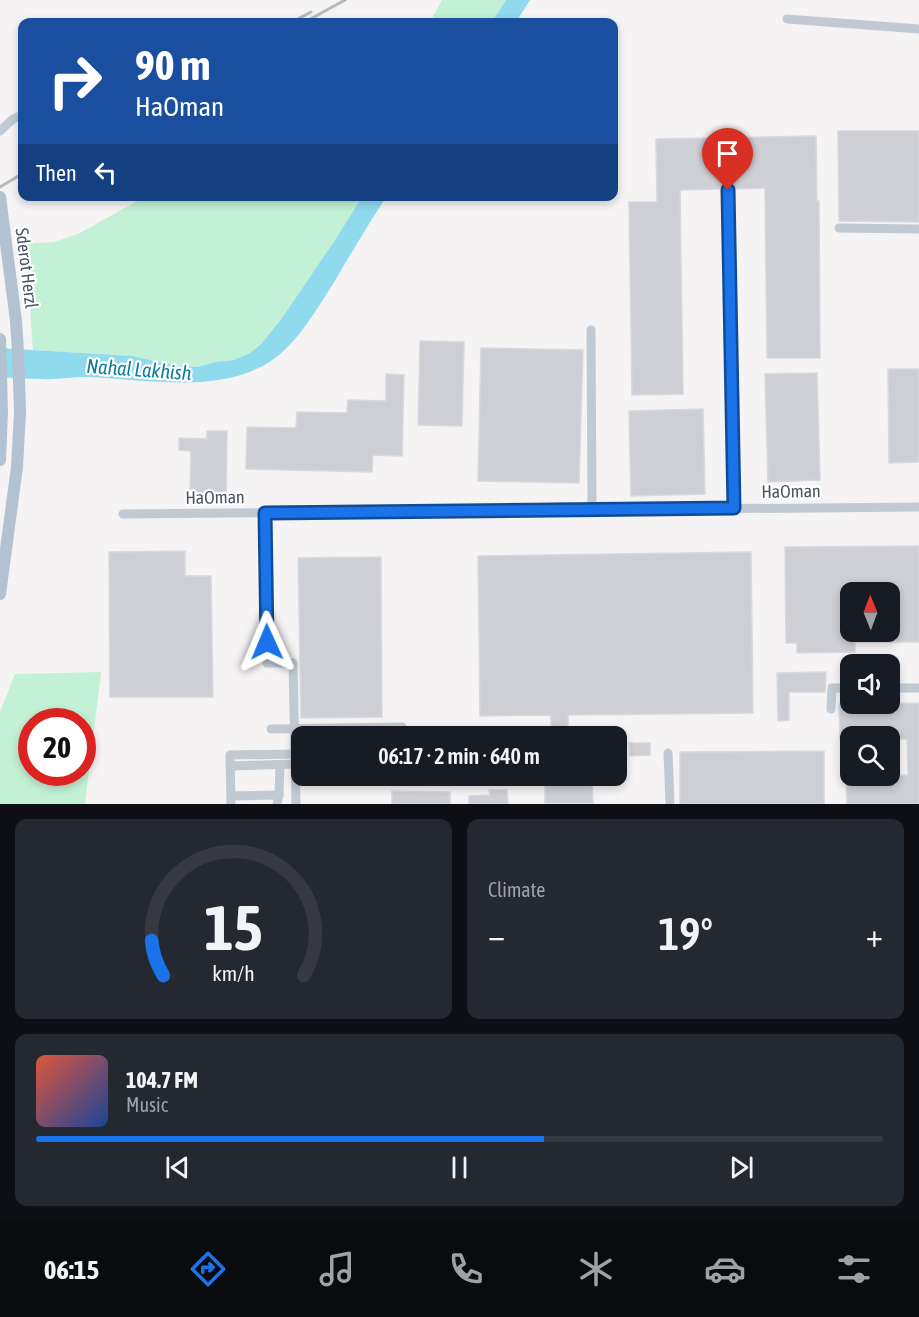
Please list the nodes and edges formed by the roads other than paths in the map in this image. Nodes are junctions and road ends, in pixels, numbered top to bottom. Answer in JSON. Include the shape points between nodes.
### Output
{"nodes":[{"id":1,"x":787,"y":19,"type":"dead end"},
{"id":2,"x":919,"y":29,"type":"edge"},
{"id":3,"x":18,"y":117,"type":"edge"},
{"id":4,"x":0,"y":131,"type":"edge"},
{"id":5,"x":728,"y":190,"type":"dead end"},
{"id":6,"x":0,"y":197,"type":"edge"},
{"id":7,"x":839,"y":228,"type":"dead end"},
{"id":8,"x":919,"y":229,"type":"edge"},
{"id":9,"x":591,"y":330,"type":"dead end"},
{"id":10,"x":0,"y":339,"type":"edge"},
{"id":11,"x":0,"y":460,"type":"edge"},
{"id":12,"x":919,"y":507,"type":"edge"},
{"id":13,"x":734,"y":508,"type":"junction"},
{"id":14,"x":592,"y":510,"type":"junction"},
{"id":15,"x":265,"y":513,"type":"junction"},
{"id":16,"x":123,"y":514,"type":"dead end"},
{"id":17,"x":0,"y":594,"type":"edge"},
{"id":18,"x":840,"y":688,"type":"edge"},
{"id":19,"x":900,"y":688,"type":"edge"},
{"id":20,"x":919,"y":688,"type":"edge"},
{"id":21,"x":831,"y":709,"type":"dead end"},
{"id":22,"x":294,"y":726,"type":"edge"},
{"id":23,"x":271,"y":729,"type":"dead end"},
{"id":24,"x":291,"y":729,"type":"edge"},
{"id":25,"x":668,"y":753,"type":"dead end"},
{"id":26,"x":291,"y":754,"type":"edge"},
{"id":27,"x":291,"y":764,"type":"edge"},
{"id":28,"x":280,"y":765,"type":"junction"},
{"id":29,"x":230,"y":766,"type":"junction"},
{"id":30,"x":296,"y":786,"type":"edge"},
{"id":31,"x":231,"y":800,"type":"edge"},
{"id":32,"x":278,"y":800,"type":"edge"},
{"id":33,"x":296,"y":804,"type":"edge"},
{"id":34,"x":670,"y":804,"type":"edge"}],
"edges":[{"from":1,"to":2,"type":"street"},
{"from":3,"to":4,"type":"street"},
{"from":5,"to":13,"type":"street"},
{"from":6,"to":17,"type":"main road","name":"Sderot Herzl","via":[[16,321],[19,390],[17,467]]},
{"from":7,"to":8,"type":"street"},
{"from":9,"to":14,"type":"street"},
{"from":10,"to":11,"type":"main road"},
{"from":12,"to":13,"type":"street","name":"HaOman"},
{"from":13,"to":14,"type":"street","name":"HaOman"},
{"from":14,"to":15,"type":"street","name":"HaOman"},
{"from":15,"to":16,"type":"street","name":"HaOman"},
{"from":15,"to":22,"type":"street","via":[[267,663],[293,663]]},
{"from":18,"to":21,"type":"street","via":[[832,688]]},
{"from":19,"to":20,"type":"street"},
{"from":23,"to":24,"type":"street"},
{"from":25,"to":34,"type":"street"},
{"from":26,"to":29,"type":"street","via":[[230,754]]},
{"from":27,"to":28,"type":"street"},
{"from":28,"to":29,"type":"street"},
{"from":28,"to":32,"type":"street"},
{"from":29,"to":31,"type":"street"},
{"from":30,"to":33,"type":"street"},
{"from":31,"to":32,"type":"street"}]}
